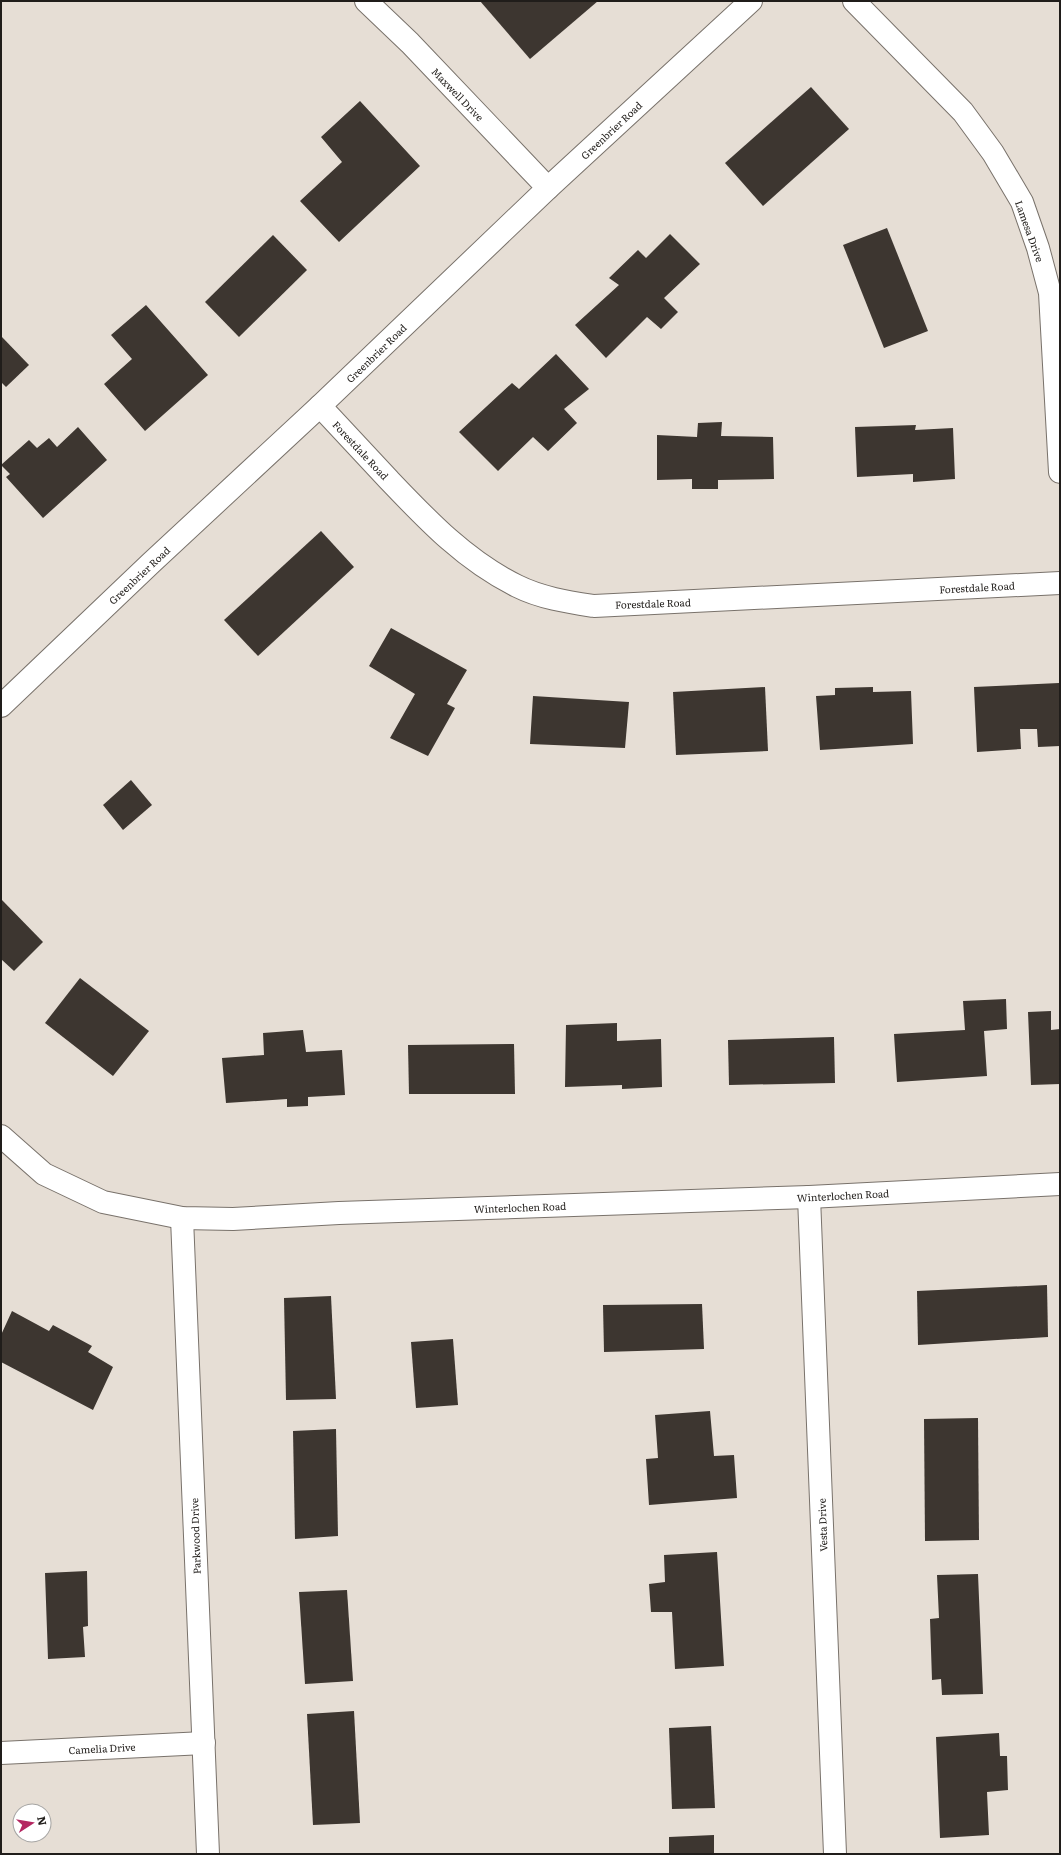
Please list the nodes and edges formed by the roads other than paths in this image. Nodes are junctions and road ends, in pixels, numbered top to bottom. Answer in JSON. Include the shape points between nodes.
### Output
{"nodes":[{"id":1,"x":366,"y":1,"type":"edge"},
{"id":2,"x":751,"y":1,"type":"edge"},
{"id":3,"x":854,"y":1,"type":"edge"},
{"id":4,"x":548,"y":188,"type":"junction"},
{"id":5,"x":320,"y":406,"type":"junction"},
{"id":6,"x":1060,"y":472,"type":"edge"},
{"id":7,"x":1060,"y":583,"type":"edge"},
{"id":8,"x":1,"y":706,"type":"edge"},
{"id":9,"x":1,"y":1136,"type":"edge"},
{"id":10,"x":1060,"y":1184,"type":"edge"},
{"id":11,"x":810,"y":1197,"type":"junction"},
{"id":12,"x":182,"y":1218,"type":"junction"},
{"id":13,"x":204,"y":1743,"type":"junction"},
{"id":14,"x":1,"y":1753,"type":"edge"},
{"id":15,"x":208,"y":1854,"type":"edge"},
{"id":16,"x":835,"y":1854,"type":"edge"}],
"edges":[{"from":1,"to":4,"type":"street","name":"Maxwell Drive","via":[[410,43]]},
{"from":2,"to":4,"type":"street","name":"Greenbrier Road"},
{"from":3,"to":6,"type":"street","name":"Lamesa Drive","via":[[963,112],[993,153],[1022,202],[1050,293]]},
{"from":4,"to":5,"type":"street","name":"Greenbrier Road"},
{"from":5,"to":7,"type":"street","name":"Forestdale Road","via":[[408,501],[454,546],[488,571],[519,587],[558,600],[594,606]]},
{"from":5,"to":8,"type":"street","name":"Greenbrier Road"},
{"from":9,"to":12,"type":"street","name":"Winterlochen Road","via":[[44,1174],[103,1202]]},
{"from":10,"to":11,"type":"street","name":"Winterlochen Road"},
{"from":11,"to":12,"type":"street","name":"Winterlochen Road","via":[[233,1219]]},
{"from":11,"to":16,"type":"street","name":"Vesta Drive"},
{"from":12,"to":13,"type":"street","name":"Parkwood Drive"},
{"from":13,"to":14,"type":"street","name":"Camelia Drive"},
{"from":13,"to":15,"type":"street","name":"Parkwood Drive"}]}
